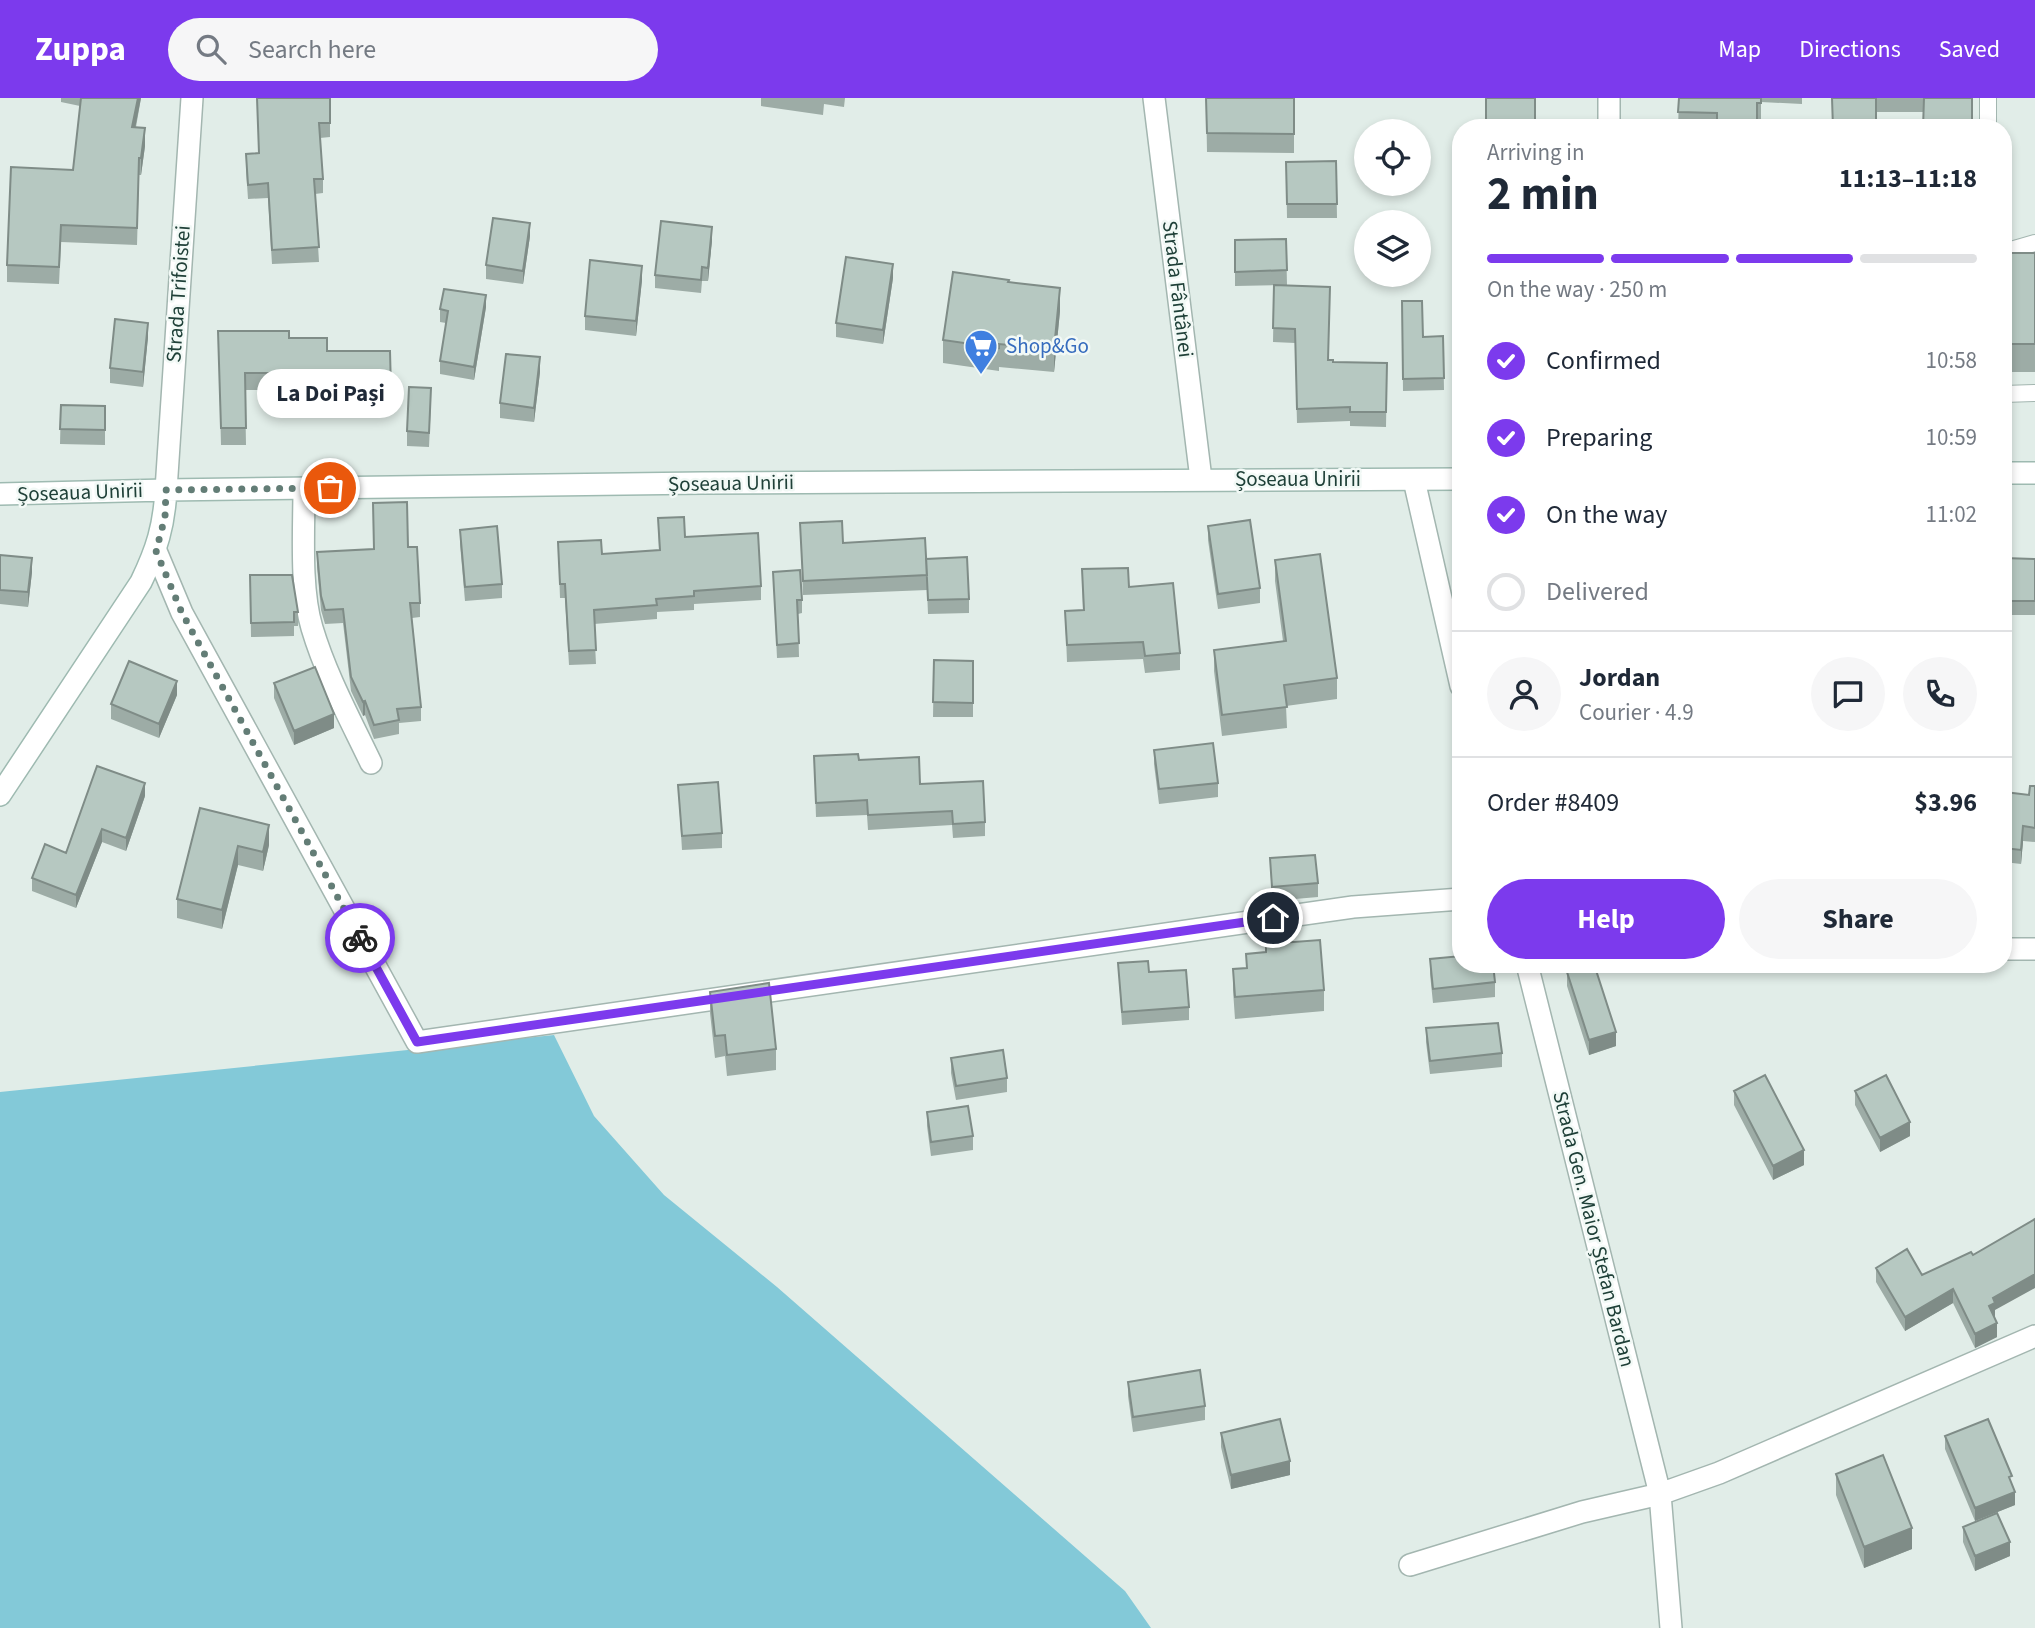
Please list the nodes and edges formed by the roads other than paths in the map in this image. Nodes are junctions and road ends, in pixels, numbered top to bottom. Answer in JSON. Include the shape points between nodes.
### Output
{"nodes":[{"id":1,"x":192,"y":98,"type":"edge"},
{"id":2,"x":1154,"y":98,"type":"edge"},
{"id":3,"x":1609,"y":98,"type":"edge"},
{"id":4,"x":1988,"y":98,"type":"edge"},
{"id":5,"x":1609,"y":119,"type":"edge"},
{"id":6,"x":1988,"y":119,"type":"edge"},
{"id":7,"x":2035,"y":243,"type":"edge"},
{"id":8,"x":2012,"y":250,"type":"edge"},
{"id":9,"x":2035,"y":393,"type":"edge"},
{"id":10,"x":2012,"y":394,"type":"edge"},
{"id":11,"x":2012,"y":473,"type":"edge"},
{"id":12,"x":2035,"y":473,"type":"edge"},
{"id":13,"x":1201,"y":479,"type":"junction"},
{"id":14,"x":1452,"y":479,"type":"edge"},
{"id":15,"x":1414,"y":480,"type":"junction"},
{"id":16,"x":304,"y":488,"type":"junction"},
{"id":17,"x":166,"y":490,"type":"junction"},
{"id":18,"x":0,"y":495,"type":"edge"},
{"id":19,"x":156,"y":551,"type":"junction"},
{"id":20,"x":1452,"y":647,"type":"edge"},
{"id":21,"x":371,"y":762,"type":"dead end"},
{"id":22,"x":0,"y":795,"type":"edge"},
{"id":23,"x":1452,"y":900,"type":"edge"},
{"id":24,"x":2012,"y":949,"type":"edge"},
{"id":25,"x":2035,"y":949,"type":"edge"},
{"id":26,"x":1529,"y":973,"type":"edge"},
{"id":27,"x":2035,"y":1336,"type":"edge"},
{"id":28,"x":1660,"y":1494,"type":"junction"},
{"id":29,"x":1410,"y":1565,"type":"dead end"},
{"id":30,"x":1671,"y":1628,"type":"edge"}],
"edges":[{"from":1,"to":17,"type":"street","name":"Strada Trifoistei"},
{"from":2,"to":13,"type":"street","name":"Strada Fântânei"},
{"from":3,"to":5,"type":"street"},
{"from":4,"to":6,"type":"lane"},
{"from":7,"to":8,"type":"lane"},
{"from":9,"to":10,"type":"lane"},
{"from":11,"to":12,"type":"street"},
{"from":13,"to":15,"type":"street","name":"Șoseaua Unirii"},
{"from":13,"to":16,"type":"street","name":"Șoseaua Unirii"},
{"from":14,"to":15,"type":"street","name":"Șoseaua Unirii"},
{"from":15,"to":20,"type":"street"},
{"from":16,"to":17,"type":"street","name":"Șoseaua Unirii"},
{"from":16,"to":21,"type":"street","via":[[312,628]]},
{"from":17,"to":18,"type":"street","name":"Șoseaua Unirii"},
{"from":17,"to":19,"type":"street","name":"Strada Trifoistei"},
{"from":19,"to":22,"type":"street","name":"Strada Trifoistei","via":[[141,582]]},
{"from":19,"to":23,"type":"street","via":[[182,613],[417,1042],[1353,907]]},
{"from":24,"to":25,"type":"street"},
{"from":26,"to":28,"type":"street","name":"Strada Gen. Maior Ștefan Bardan"},
{"from":27,"to":28,"type":"street","via":[[1720,1473]]},
{"from":28,"to":29,"type":"street","via":[[1582,1512]]},
{"from":28,"to":30,"type":"street","name":"Strada Gen. Maior Ștefan Bardan"}]}
